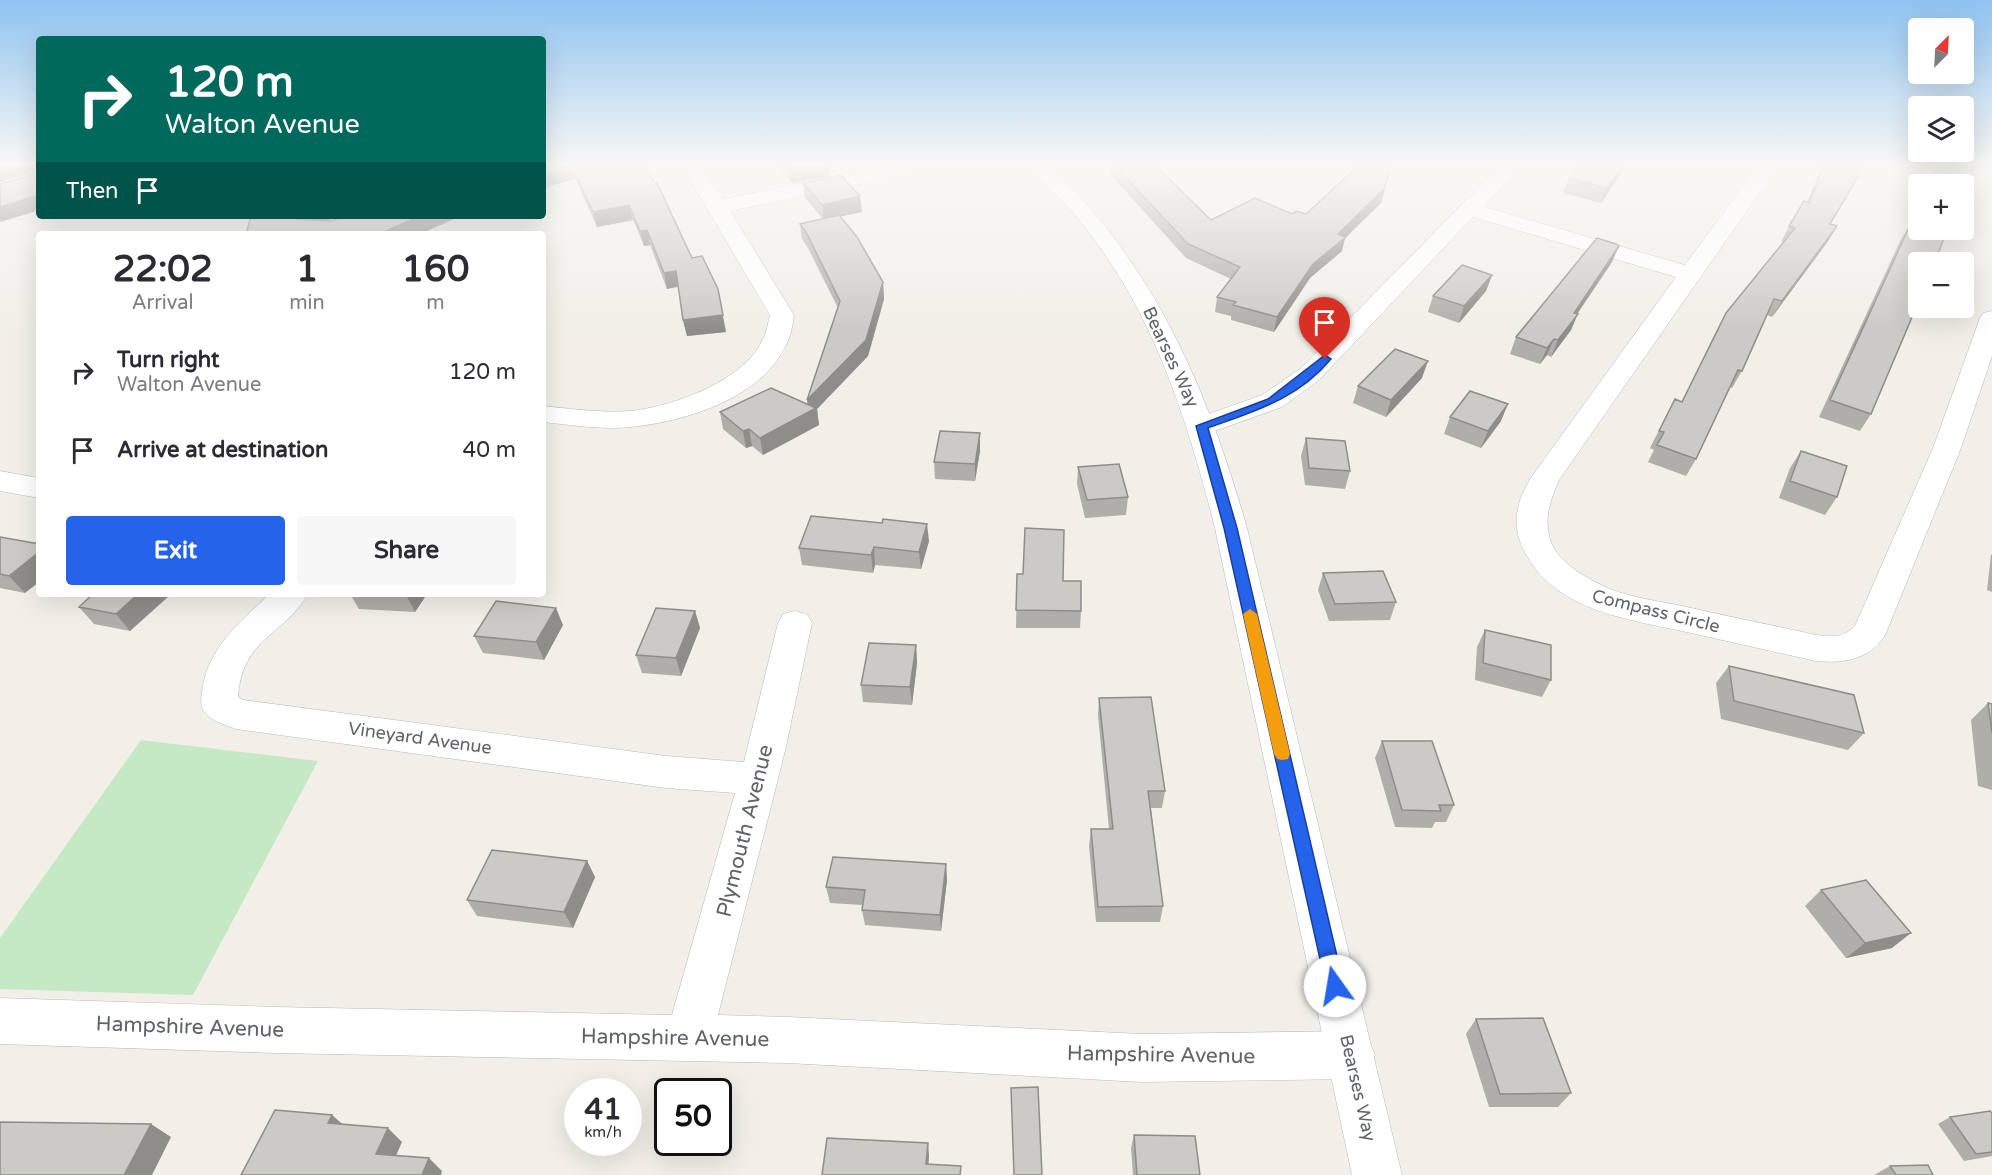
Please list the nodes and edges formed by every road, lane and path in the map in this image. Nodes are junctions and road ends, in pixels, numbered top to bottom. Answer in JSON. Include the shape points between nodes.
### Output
{"nodes":[{"id":1,"x":725,"y":221,"type":"edge"},
{"id":2,"x":1091,"y":221,"type":"edge"},
{"id":3,"x":1458,"y":221,"type":"edge"},
{"id":4,"x":1508,"y":221,"type":"edge"},
{"id":5,"x":1728,"y":221,"type":"edge"},
{"id":6,"x":1690,"y":274,"type":"junction"},
{"id":7,"x":1992,"y":318,"type":"edge"},
{"id":8,"x":546,"y":414,"type":"edge"},
{"id":9,"x":1202,"y":426,"type":"junction"},
{"id":10,"x":0,"y":481,"type":"edge"},
{"id":11,"x":36,"y":487,"type":"edge"},
{"id":12,"x":288,"y":597,"type":"edge"},
{"id":13,"x":795,"y":623,"type":"dead end"},
{"id":14,"x":758,"y":778,"type":"junction"},
{"id":15,"x":0,"y":1021,"type":"edge"},
{"id":16,"x":689,"y":1038,"type":"junction"},
{"id":17,"x":1351,"y":1055,"type":"junction"},
{"id":18,"x":1377,"y":1175,"type":"edge"}],
"edges":[{"from":1,"to":8,"type":"street","via":[[782,315],[781,330],[766,358],[738,382],[667,412],[590,420]]},
{"from":2,"to":9,"type":"street","name":"Bearses Way","via":[[1123,263],[1168,346]]},
{"from":3,"to":9,"type":"street","via":[[1310,375],[1272,401]]},
{"from":4,"to":6,"type":"street"},
{"from":5,"to":6,"type":"street","name":"Compass Circle"},
{"from":6,"to":7,"type":"street","name":"Compass Circle","via":[[1540,488],[1533,508],[1533,537],[1550,567],[1565,581],[1599,599],[1816,648],[1847,649],[1869,633],[1947,448]]},
{"from":9,"to":17,"type":"street","name":"Bearses Way","via":[[1231,528]]},
{"from":10,"to":11,"type":"street"},
{"from":12,"to":14,"type":"street","name":"Vineyard Avenue","via":[[237,648],[226,665],[219,704],[236,714],[666,772]]},
{"from":13,"to":14,"type":"street","name":"Plymouth Avenue"},
{"from":14,"to":16,"type":"street","name":"Plymouth Avenue"},
{"from":15,"to":16,"type":"street","name":"Hampshire Avenue"},
{"from":16,"to":17,"type":"street","name":"Hampshire Avenue","via":[[1142,1058]]},
{"from":17,"to":18,"type":"street","name":"Bearses Way"}]}
